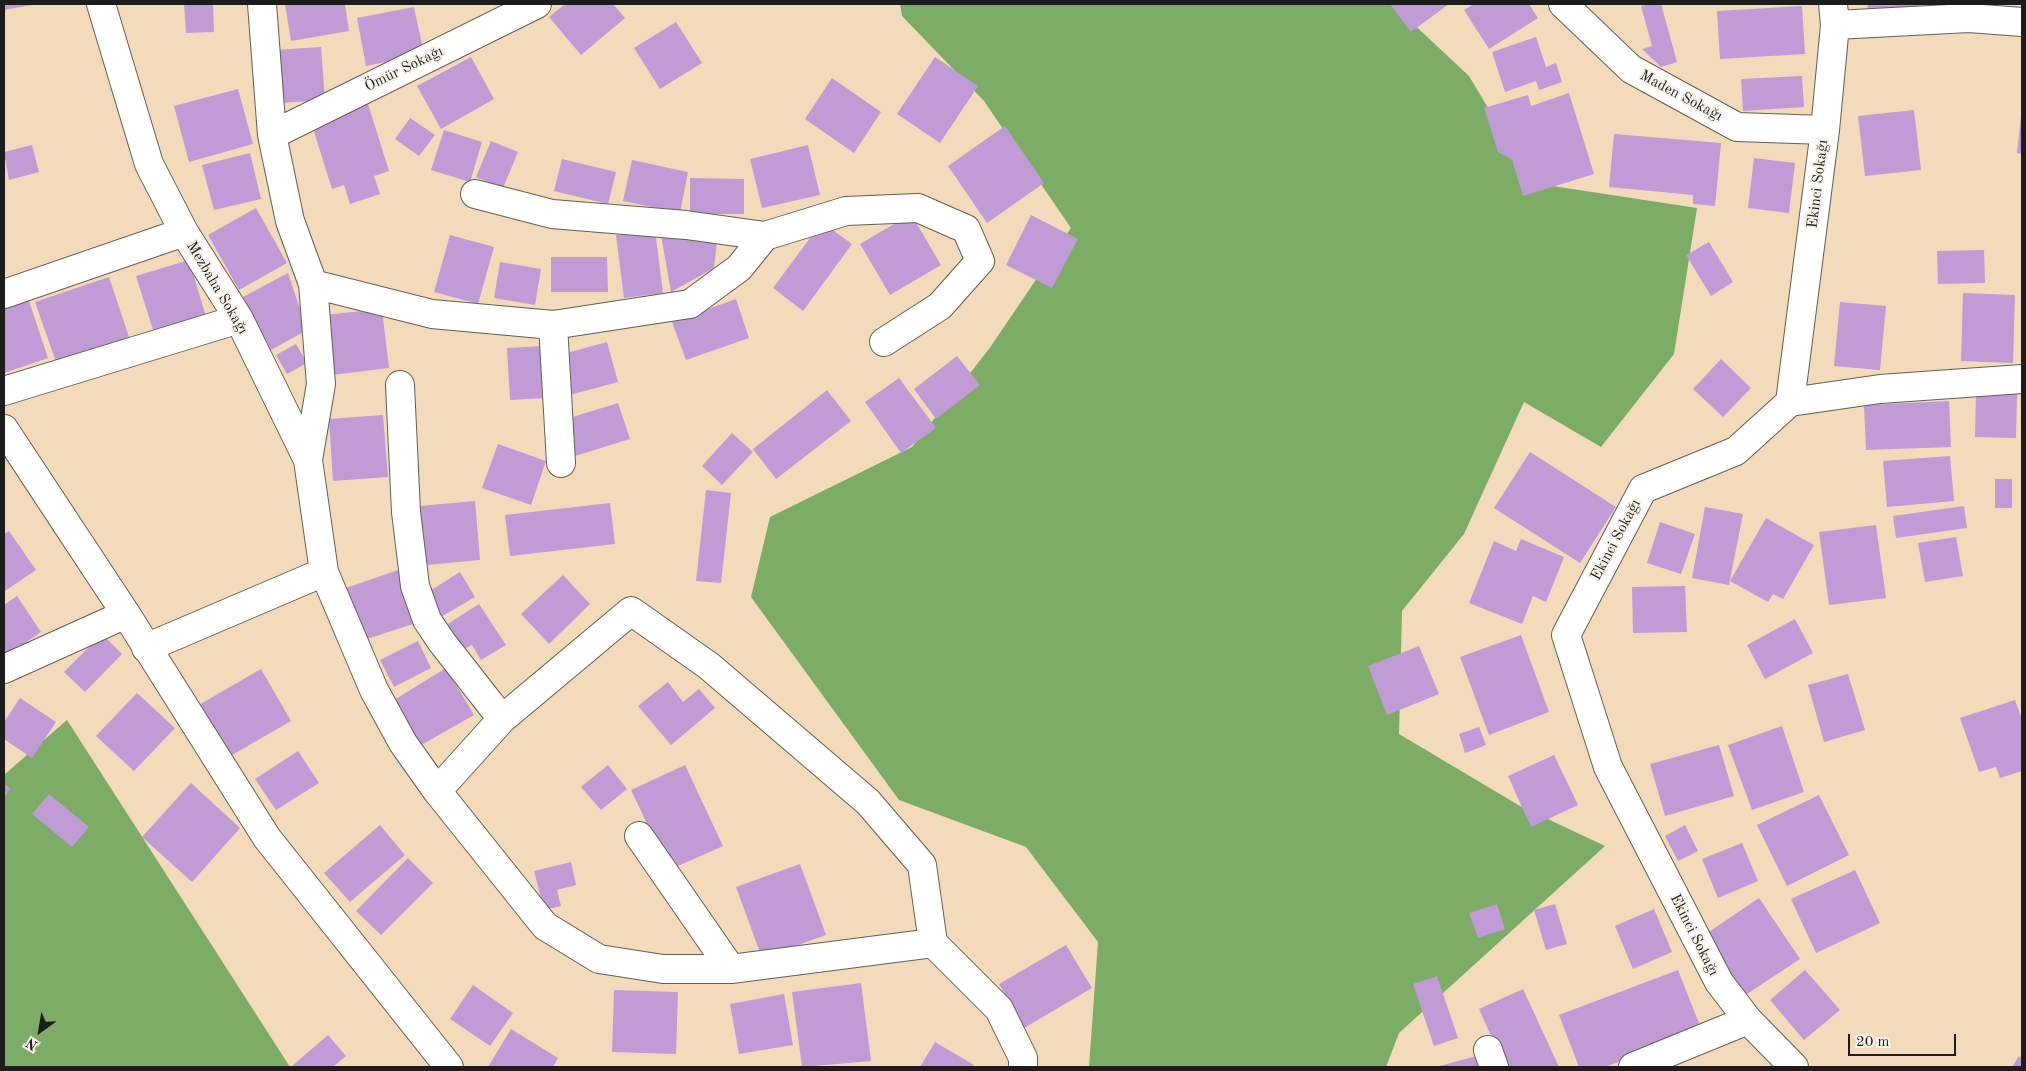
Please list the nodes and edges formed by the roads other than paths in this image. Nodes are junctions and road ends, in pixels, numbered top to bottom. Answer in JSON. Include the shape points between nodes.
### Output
{"nodes":[{"id":1,"x":101,"y":4,"type":"edge"},
{"id":2,"x":262,"y":4,"type":"edge"},
{"id":3,"x":537,"y":4,"type":"edge"},
{"id":4,"x":1563,"y":4,"type":"edge"},
{"id":5,"x":1834,"y":14,"type":"edge"},
{"id":6,"x":2022,"y":22,"type":"edge"},
{"id":7,"x":1825,"y":130,"type":"junction"},
{"id":8,"x":272,"y":135,"type":"junction"},
{"id":9,"x":475,"y":194,"type":"dead end"},
{"id":10,"x":184,"y":232,"type":"junction"},
{"id":11,"x":765,"y":236,"type":"junction"},
{"id":12,"x":313,"y":284,"type":"junction"},
{"id":13,"x":4,"y":294,"type":"edge"},
{"id":14,"x":239,"y":320,"type":"junction"},
{"id":15,"x":553,"y":325,"type":"junction"},
{"id":16,"x":884,"y":342,"type":"dead end"},
{"id":17,"x":2022,"y":378,"type":"edge"},
{"id":18,"x":400,"y":384,"type":"dead end"},
{"id":19,"x":4,"y":391,"type":"edge"},
{"id":20,"x":1790,"y":402,"type":"junction"},
{"id":21,"x":4,"y":429,"type":"edge"},
{"id":22,"x":308,"y":460,"type":"junction"},
{"id":23,"x":561,"y":463,"type":"dead end"},
{"id":24,"x":324,"y":572,"type":"junction"},
{"id":25,"x":126,"y":614,"type":"junction"},
{"id":26,"x":146,"y":648,"type":"junction"},
{"id":27,"x":4,"y":669,"type":"edge"},
{"id":28,"x":502,"y":719,"type":"junction"},
{"id":29,"x":437,"y":791,"type":"junction"},
{"id":30,"x":639,"y":836,"type":"dead end"},
{"id":31,"x":933,"y":943,"type":"junction"},
{"id":32,"x":731,"y":969,"type":"junction"},
{"id":33,"x":1748,"y":1020,"type":"junction"},
{"id":34,"x":449,"y":1067,"type":"edge"},
{"id":35,"x":1023,"y":1067,"type":"edge"},
{"id":36,"x":1633,"y":1067,"type":"edge"},
{"id":37,"x":1794,"y":1067,"type":"edge"}],
"edges":[{"from":1,"to":10,"type":"street","name":"Mezbaha Sokağı","via":[[149,164]]},
{"from":2,"to":8,"type":"street"},
{"from":3,"to":8,"type":"street","name":"Ömür Sokağı"},
{"from":4,"to":7,"type":"street","name":"Maden Sokağı","via":[[1631,69],[1737,127]]},
{"from":5,"to":6,"type":"street"},
{"from":5,"to":7,"type":"street","name":"Ekinci Sokağı"},
{"from":7,"to":20,"type":"street","name":"Ekinci Sokağı"},
{"from":8,"to":12,"type":"street","via":[[290,221]]},
{"from":9,"to":11,"type":"street","via":[[552,214],[686,225]]},
{"from":10,"to":13,"type":"street"},
{"from":10,"to":14,"type":"street","name":"Mezbaha Sokağı"},
{"from":11,"to":15,"type":"street","via":[[739,268],[690,304]]},
{"from":11,"to":16,"type":"street","via":[[846,211],[918,208],[966,229],[980,261],[940,306]]},
{"from":12,"to":15,"type":"street","via":[[432,314]]},
{"from":12,"to":22,"type":"street","via":[[321,384]]},
{"from":14,"to":19,"type":"street"},
{"from":14,"to":22,"type":"street","name":"Mezbaha Sokağı"},
{"from":15,"to":23,"type":"street"},
{"from":17,"to":20,"type":"street","via":[[1880,389]]},
{"from":18,"to":28,"type":"street","via":[[406,512],[415,586],[427,620],[436,634]]},
{"from":20,"to":33,"type":"street","name":"Ekinci Sokağı","via":[[1736,451],[1643,489],[1566,635],[1608,766],[1719,982]]},
{"from":21,"to":25,"type":"street"},
{"from":22,"to":24,"type":"street","name":"Mezbaha Sokağı"},
{"from":24,"to":26,"type":"street"},
{"from":24,"to":29,"type":"street","name":"Mezbaha Sokağı","via":[[374,690],[402,743]]},
{"from":25,"to":26,"type":"street"},
{"from":25,"to":27,"type":"street"},
{"from":26,"to":34,"type":"street","via":[[267,838]]},
{"from":28,"to":29,"type":"street"},
{"from":28,"to":31,"type":"street","via":[[631,611],[709,666],[868,802],[922,865]]},
{"from":29,"to":32,"type":"street","name":"Mezbaha Sokağı","via":[[545,926],[599,959],[663,969]]},
{"from":30,"to":32,"type":"street"},
{"from":31,"to":32,"type":"street","name":"Mezbaha Sokağı"},
{"from":31,"to":35,"type":"street","via":[[999,1009],[1023,1058]]},
{"from":33,"to":36,"type":"street"},
{"from":33,"to":37,"type":"street","name":"Ekinci Sokağı"}]}
